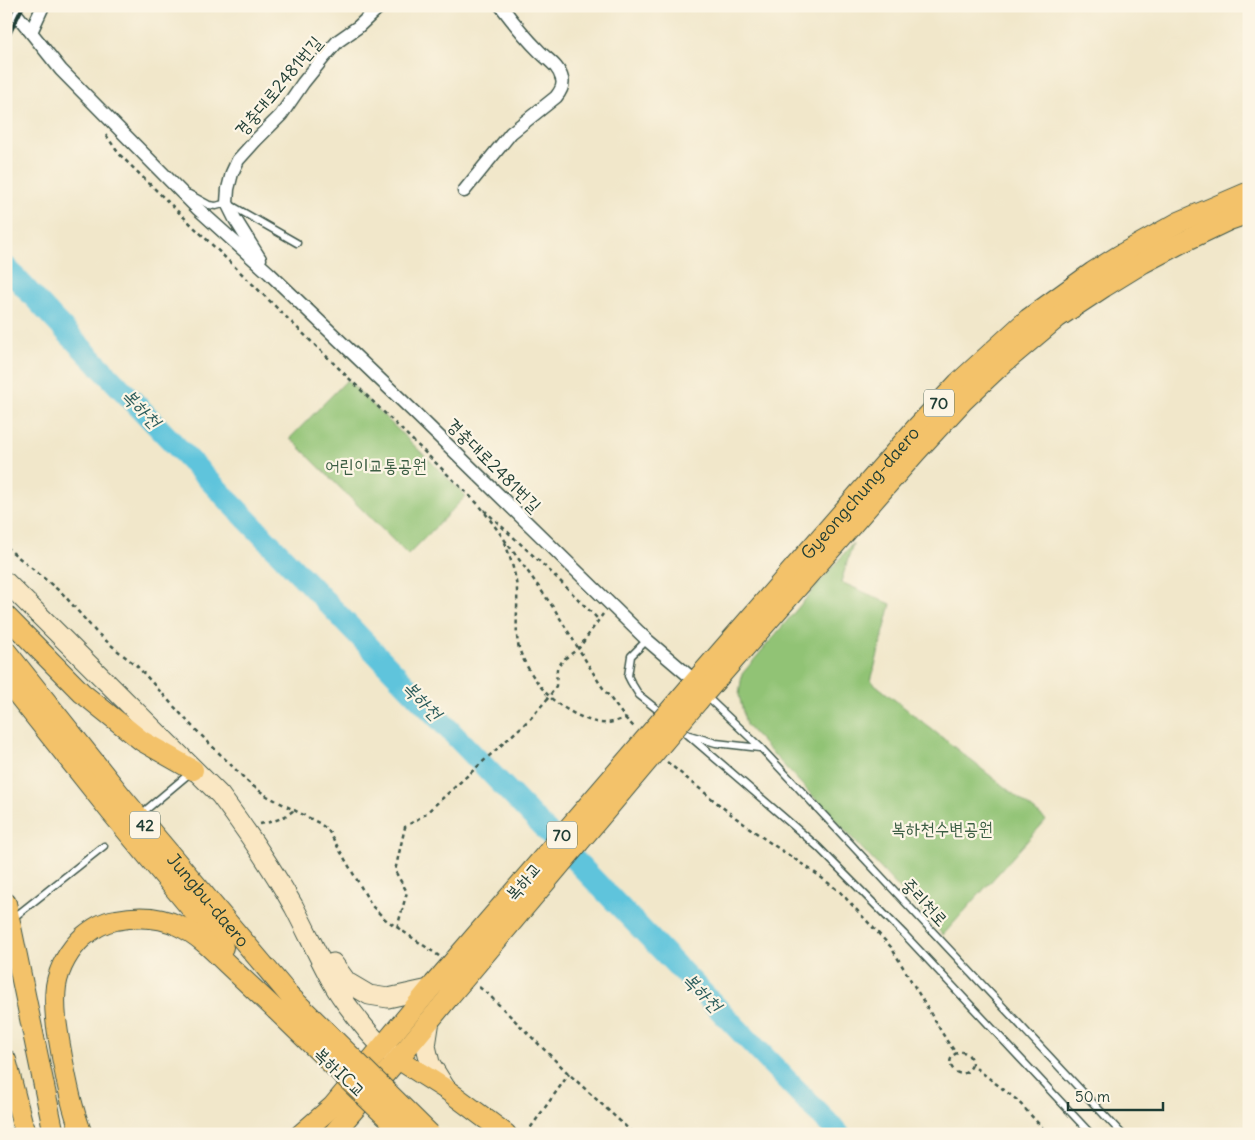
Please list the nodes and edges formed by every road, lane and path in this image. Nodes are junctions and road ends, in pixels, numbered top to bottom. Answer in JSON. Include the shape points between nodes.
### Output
{"nodes":[{"id":1,"x":10,"y":6,"type":"edge"},
{"id":2,"x":43,"y":6,"type":"edge"},
{"id":3,"x":380,"y":6,"type":"edge"},
{"id":4,"x":501,"y":6,"type":"edge"},
{"id":5,"x":31,"y":32,"type":"junction"},
{"id":6,"x":103,"y":131,"type":"dead end"},
{"id":7,"x":175,"y":186,"type":"junction"},
{"id":8,"x":464,"y":191,"type":"dead end"},
{"id":9,"x":1249,"y":192,"type":"edge"},
{"id":10,"x":227,"y":203,"type":"junction"},
{"id":11,"x":1249,"y":212,"type":"edge"},
{"id":12,"x":297,"y":243,"type":"dead end"},
{"id":13,"x":269,"y":273,"type":"junction"},
{"id":14,"x":480,"y":506,"type":"junction"},
{"id":15,"x":503,"y":538,"type":"junction"},
{"id":16,"x":6,"y":547,"type":"edge"},
{"id":17,"x":6,"y":582,"type":"edge"},
{"id":18,"x":6,"y":616,"type":"edge"},
{"id":19,"x":646,"y":640,"type":"junction"},
{"id":20,"x":579,"y":648,"type":"junction"},
{"id":21,"x":6,"y":651,"type":"edge"},
{"id":22,"x":6,"y":680,"type":"edge"},
{"id":23,"x":697,"y":690,"type":"junction"},
{"id":24,"x":549,"y":697,"type":"junction"},
{"id":25,"x":625,"y":718,"type":"junction"},
{"id":26,"x":638,"y":731,"type":"dead end"},
{"id":27,"x":687,"y":734,"type":"junction"},
{"id":28,"x":761,"y":748,"type":"junction"},
{"id":29,"x":663,"y":757,"type":"dead end"},
{"id":30,"x":193,"y":770,"type":"junction"},
{"id":31,"x":147,"y":809,"type":"dead end"},
{"id":32,"x":294,"y":810,"type":"junction"},
{"id":33,"x":244,"y":827,"type":"junction"},
{"id":34,"x":104,"y":846,"type":"dead end"},
{"id":35,"x":294,"y":907,"type":"junction"},
{"id":36,"x":12,"y":909,"type":"edge"},
{"id":37,"x":397,"y":928,"type":"junction"},
{"id":38,"x":440,"y":957,"type":"dead end"},
{"id":39,"x":432,"y":986,"type":"junction"},
{"id":40,"x":479,"y":987,"type":"dead end"},
{"id":41,"x":276,"y":1010,"type":"junction"},
{"id":42,"x":430,"y":1020,"type":"junction"},
{"id":43,"x":382,"y":1047,"type":"junction"},
{"id":44,"x":956,"y":1053,"type":"junction"},
{"id":45,"x":398,"y":1059,"type":"junction"},
{"id":46,"x":6,"y":1060,"type":"edge"},
{"id":47,"x":972,"y":1065,"type":"junction"},
{"id":48,"x":569,"y":1074,"type":"junction"},
{"id":49,"x":447,"y":1090,"type":"junction"},
{"id":50,"x":337,"y":1123,"type":"edge"},
{"id":51,"x":1047,"y":1133,"type":"edge"},
{"id":52,"x":27,"y":1134,"type":"edge"},
{"id":53,"x":54,"y":1134,"type":"edge"},
{"id":54,"x":82,"y":1134,"type":"edge"},
{"id":55,"x":301,"y":1134,"type":"edge"},
{"id":56,"x":308,"y":1134,"type":"edge"},
{"id":57,"x":404,"y":1134,"type":"edge"},
{"id":58,"x":430,"y":1134,"type":"edge"},
{"id":59,"x":506,"y":1134,"type":"edge"},
{"id":60,"x":526,"y":1134,"type":"edge"},
{"id":61,"x":634,"y":1134,"type":"edge"},
{"id":62,"x":1092,"y":1134,"type":"edge"},
{"id":63,"x":1122,"y":1134,"type":"edge"}],
"edges":[{"from":1,"to":5,"type":"street","name":"경충대로2481번길"},
{"from":2,"to":5,"type":"street"},
{"from":3,"to":10,"type":"street","name":"경충대로2481번길","via":[[338,41],[281,115],[238,160],[232,173]]},
{"from":4,"to":8,"type":"street","via":[[552,62],[562,85],[556,97],[511,133]]},
{"from":5,"to":7,"type":"street","name":"경충대로2481번길","via":[[61,70]]},
{"from":6,"to":14,"type":"path","via":[[119,154]]},
{"from":7,"to":10,"type":"lane","name":"경충대로2481번길","via":[[209,205]]},
{"from":7,"to":13,"type":"street","name":"경충대로2481번길"},
{"from":9,"to":23,"type":"main road","name":"Gyeongchung-daero","number":"70","via":[[1179,222],[1120,255],[1021,326],[958,383],[915,429]]},
{"from":10,"to":12,"type":"lane","name":"경충대로2481번길"},
{"from":10,"to":13,"type":"street","name":"경충대로2481번길"},
{"from":11,"to":23,"type":"main road","name":"Gyeongchung-daero","number":"70","via":[[1183,242],[1104,287],[1057,318],[999,367],[917,451]]},
{"from":13,"to":19,"type":"street","name":"경충대로2481번길"},
{"from":14,"to":15,"type":"path"},
{"from":14,"to":20,"type":"path","via":[[599,620]]},
{"from":15,"to":20,"type":"path"},
{"from":15,"to":24,"type":"path","via":[[517,589],[518,645],[526,666]]},
{"from":16,"to":32,"type":"path","via":[[63,594],[96,632],[138,666],[250,784]]},
{"from":17,"to":30,"type":"main road"},
{"from":18,"to":30,"type":"main road","via":[[82,692],[142,741]]},
{"from":19,"to":23,"type":"street","name":"경충대로2481번길"},
{"from":19,"to":27,"type":"lane","via":[[631,656],[628,676],[639,695]]},
{"from":20,"to":24,"type":"path","via":[[562,660],[557,669],[556,686]]},
{"from":20,"to":25,"type":"path"},
{"from":21,"to":58,"type":"main road","name":"Jungbu-daero","number":"42","bridge":true,"via":[[123,798],[289,995]]},
{"from":22,"to":41,"type":"main road","name":"Jungbu-daero","number":"42"},
{"from":23,"to":28,"type":"lane","name":"중리천로"},
{"from":23,"to":39,"type":"main road","name":"복하교","number":"70","bridge":true},
{"from":23,"to":42,"type":"main road","name":"복하교","number":"70","bridge":true},
{"from":24,"to":25,"type":"path","via":[[587,720],[605,724]]},
{"from":24,"to":37,"type":"path","via":[[530,719],[424,815],[405,827],[395,871],[407,892]]},
{"from":25,"to":26,"type":"path"},
{"from":27,"to":28,"type":"lane","via":[[716,743]]},
{"from":27,"to":62,"type":"lane","via":[[818,847]]},
{"from":28,"to":63,"type":"lane","name":"중리천로"},
{"from":29,"to":44,"type":"path","via":[[732,815],[840,892],[891,947]]},
{"from":30,"to":31,"type":"lane"},
{"from":30,"to":33,"type":"main road","via":[[220,795]]},
{"from":32,"to":33,"type":"path","via":[[272,822]]},
{"from":32,"to":37,"type":"path","via":[[328,830],[372,906]]},
{"from":33,"to":35,"type":"main road"},
{"from":34,"to":36,"type":"lane"},
{"from":35,"to":39,"type":"main road","via":[[347,982],[369,995],[388,998]]},
{"from":35,"to":43,"type":"main road","via":[[333,983]]},
{"from":36,"to":53,"type":"main road"},
{"from":37,"to":38,"type":"path"},
{"from":39,"to":43,"type":"main road","name":"복하교"},
{"from":40,"to":48,"type":"path"},
{"from":41,"to":54,"type":"main road","via":[[198,937],[178,925],[136,917],[109,921],[94,928],[68,955],[56,985],[57,1027],[69,1094]]},
{"from":41,"to":57,"type":"main road","name":"복하IC교","number":"42","bridge":true},
{"from":42,"to":45,"type":"main road","name":"복하교"},
{"from":42,"to":49,"type":"main road","via":[[426,1046],[430,1063]]},
{"from":43,"to":45,"type":"main road"},
{"from":43,"to":50,"type":"main road","name":"복하교"},
{"from":44,"to":47,"type":"path","via":[[966,1053]]},
{"from":44,"to":47,"type":"path","via":[[950,1062],[955,1072],[965,1073]]},
{"from":45,"to":49,"type":"main road"},
{"from":45,"to":50,"type":"main road","name":"복하교"},
{"from":46,"to":52,"type":"main road"},
{"from":47,"to":51,"type":"path","via":[[1017,1100]]},
{"from":48,"to":60,"type":"path"},
{"from":48,"to":61,"type":"path"},
{"from":49,"to":59,"type":"main road"},
{"from":50,"to":55,"type":"main road"},
{"from":50,"to":56,"type":"main road"}]}
